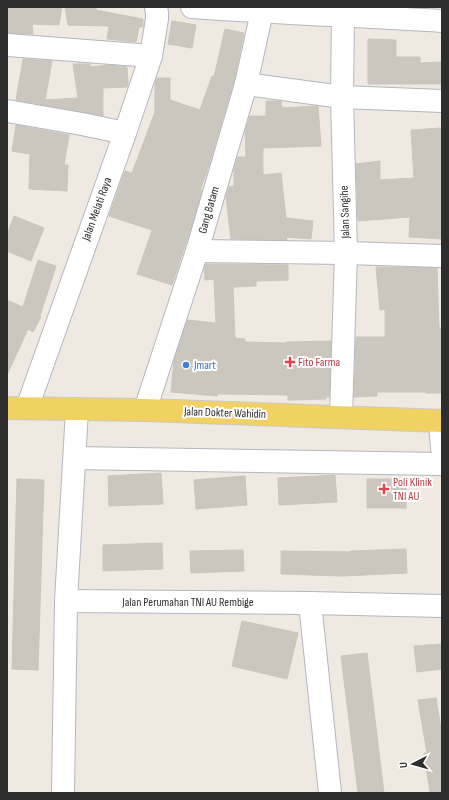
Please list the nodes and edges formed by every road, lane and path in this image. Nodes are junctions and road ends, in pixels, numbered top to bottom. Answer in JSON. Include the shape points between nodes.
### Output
{"nodes":[{"id":1,"x":156,"y":7,"type":"edge"},
{"id":2,"x":192,"y":7,"type":"edge"},
{"id":3,"x":263,"y":10,"type":"edge"},
{"id":4,"x":343,"y":11,"type":"edge"},
{"id":5,"x":442,"y":21,"type":"edge"},
{"id":6,"x":8,"y":45,"type":"edge"},
{"id":7,"x":150,"y":56,"type":"junction"},
{"id":8,"x":246,"y":84,"type":"junction"},
{"id":9,"x":342,"y":97,"type":"junction"},
{"id":10,"x":442,"y":101,"type":"edge"},
{"id":11,"x":7,"y":112,"type":"edge"},
{"id":12,"x":124,"y":133,"type":"junction"},
{"id":13,"x":197,"y":251,"type":"junction"},
{"id":14,"x":346,"y":253,"type":"junction"},
{"id":15,"x":442,"y":256,"type":"edge"},
{"id":16,"x":17,"y":408,"type":"edge"},
{"id":17,"x":77,"y":410,"type":"junction"},
{"id":18,"x":145,"y":410,"type":"junction"},
{"id":19,"x":341,"y":417,"type":"junction"},
{"id":20,"x":441,"y":422,"type":"edge"},
{"id":21,"x":442,"y":448,"type":"edge"},
{"id":22,"x":75,"y":458,"type":"junction"},
{"id":23,"x":442,"y":464,"type":"edge"},
{"id":24,"x":66,"y":601,"type":"junction"},
{"id":25,"x":310,"y":603,"type":"junction"},
{"id":26,"x":442,"y":606,"type":"edge"},
{"id":27,"x":63,"y":793,"type":"edge"},
{"id":28,"x":330,"y":793,"type":"edge"}],
"edges":[{"from":1,"to":7,"type":"street","name":"Jalan Melati Raya","via":[[157,19]]},
{"from":2,"to":3,"type":"street"},
{"from":3,"to":4,"type":"street"},
{"from":3,"to":8,"type":"street","name":"Gang Batam"},
{"from":4,"to":5,"type":"street"},
{"from":4,"to":9,"type":"street","name":"Jalan Sangihe"},
{"from":6,"to":7,"type":"street"},
{"from":7,"to":12,"type":"street","name":"Jalan Melati Raya"},
{"from":8,"to":9,"type":"street"},
{"from":8,"to":13,"type":"street","name":"Gang Batam"},
{"from":9,"to":10,"type":"street"},
{"from":9,"to":14,"type":"street","name":"Jalan Sangihe"},
{"from":11,"to":12,"type":"street"},
{"from":12,"to":16,"type":"street","name":"Jalan Melati Raya"},
{"from":13,"to":14,"type":"street"},
{"from":13,"to":18,"type":"street","name":"Gang Batam"},
{"from":14,"to":15,"type":"street"},
{"from":14,"to":19,"type":"street","name":"Jalan Sangihe"},
{"from":16,"to":17,"type":"main road","name":"Jalan Dokter Wahidin"},
{"from":17,"to":18,"type":"main road","name":"Jalan Dokter Wahidin"},
{"from":17,"to":22,"type":"street"},
{"from":18,"to":19,"type":"main road","name":"Jalan Dokter Wahidin"},
{"from":19,"to":20,"type":"main road","name":"Jalan Dokter Wahidin"},
{"from":20,"to":21,"type":"street"},
{"from":22,"to":23,"type":"street"},
{"from":22,"to":24,"type":"street"},
{"from":24,"to":25,"type":"street","name":"Jalan Perumahan TNI AU Rembige"},
{"from":24,"to":27,"type":"street"},
{"from":25,"to":26,"type":"street","name":"Jalan Perumahan TNI AU Rembige"},
{"from":25,"to":28,"type":"street"}]}
